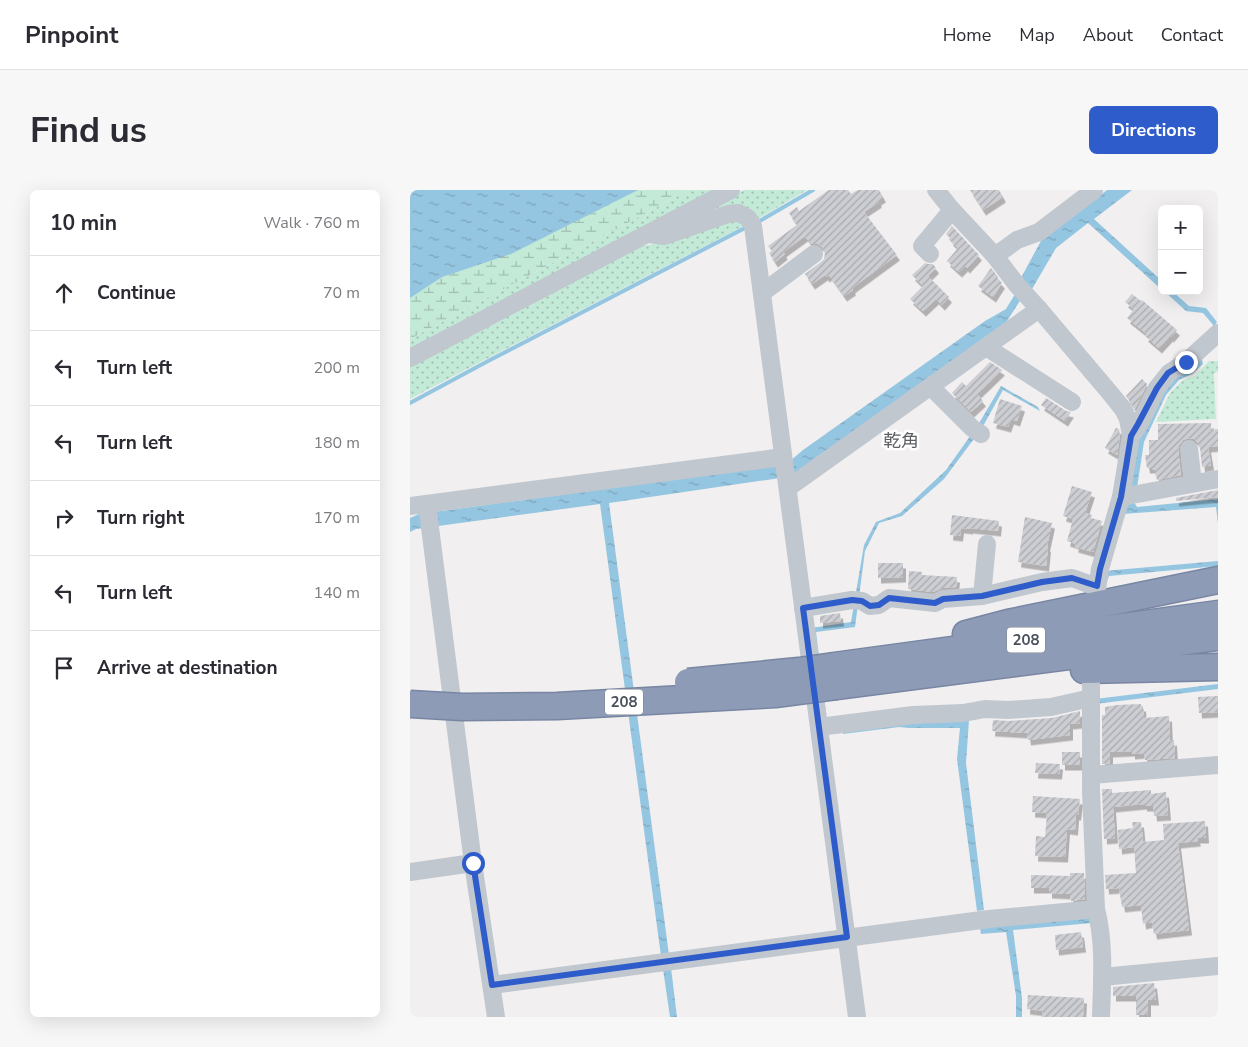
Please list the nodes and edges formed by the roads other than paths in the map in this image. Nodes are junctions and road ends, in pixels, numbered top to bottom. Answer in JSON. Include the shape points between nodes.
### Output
{"nodes":[{"id":1,"x":731,"y":190,"type":"edge"},
{"id":2,"x":936,"y":190,"type":"edge"},
{"id":3,"x":1094,"y":190,"type":"edge"},
{"id":4,"x":952,"y":210,"type":"junction"},
{"id":5,"x":649,"y":234,"type":"junction"},
{"id":6,"x":814,"y":254,"type":"dead end"},
{"id":7,"x":930,"y":254,"type":"dead end"},
{"id":8,"x":995,"y":256,"type":"junction"},
{"id":9,"x":762,"y":293,"type":"junction"},
{"id":10,"x":1028,"y":297,"type":"junction"},
{"id":11,"x":1218,"y":333,"type":"edge"},
{"id":12,"x":986,"y":347,"type":"junction"},
{"id":13,"x":410,"y":358,"type":"edge"},
{"id":14,"x":931,"y":387,"type":"junction"},
{"id":15,"x":1072,"y":402,"type":"dead end"},
{"id":16,"x":977,"y":431,"type":"dead end"},
{"id":17,"x":1131,"y":436,"type":"junction"},
{"id":18,"x":1189,"y":448,"type":"dead end"},
{"id":19,"x":783,"y":458,"type":"junction"},
{"id":20,"x":1218,"y":479,"type":"edge"},
{"id":21,"x":1193,"y":483,"type":"junction"},
{"id":22,"x":787,"y":484,"type":"junction"},
{"id":23,"x":1121,"y":497,"type":"junction"},
{"id":24,"x":418,"y":505,"type":"edge"},
{"id":25,"x":987,"y":544,"type":"dead end"},
{"id":26,"x":1218,"y":580,"type":"edge"},
{"id":27,"x":982,"y":596,"type":"junction"},
{"id":28,"x":803,"y":608,"type":"junction"},
{"id":29,"x":1218,"y":614,"type":"edge"},
{"id":30,"x":1218,"y":637,"type":"edge"},
{"id":31,"x":1218,"y":667,"type":"edge"},
{"id":32,"x":850,"y":674,"type":"junction"},
{"id":33,"x":1091,"y":678,"type":"dead end"},
{"id":34,"x":410,"y":686,"type":"edge"},
{"id":35,"x":1090,"y":698,"type":"junction"},
{"id":36,"x":410,"y":704,"type":"edge"},
{"id":37,"x":818,"y":727,"type":"junction"},
{"id":38,"x":1218,"y":765,"type":"edge"},
{"id":39,"x":1091,"y":775,"type":"junction"},
{"id":40,"x":473,"y":863,"type":"junction"},
{"id":41,"x":410,"y":872,"type":"edge"},
{"id":42,"x":1096,"y":908,"type":"junction"},
{"id":43,"x":847,"y":937,"type":"junction"},
{"id":44,"x":1218,"y":966,"type":"edge"},
{"id":45,"x":1102,"y":977,"type":"junction"},
{"id":46,"x":492,"y":985,"type":"junction"},
{"id":47,"x":496,"y":1017,"type":"edge"},
{"id":48,"x":857,"y":1017,"type":"edge"},
{"id":49,"x":1101,"y":1017,"type":"edge"}],
"edges":[{"from":1,"to":5,"type":"street"},
{"from":2,"to":4,"type":"street"},
{"from":3,"to":8,"type":"street","via":[[1039,232],[1017,240]]},
{"from":4,"to":7,"type":"street","via":[[922,246]]},
{"from":4,"to":8,"type":"street"},
{"from":5,"to":9,"type":"street","via":[[664,236],[739,213],[753,226]]},
{"from":5,"to":13,"type":"street"},
{"from":6,"to":9,"type":"street"},
{"from":8,"to":10,"type":"street"},
{"from":9,"to":19,"type":"street"},
{"from":10,"to":12,"type":"street"},
{"from":10,"to":17,"type":"street","via":[[1123,409]]},
{"from":11,"to":17,"type":"street","via":[[1186,362],[1168,373]]},
{"from":12,"to":14,"type":"street"},
{"from":12,"to":15,"type":"street"},
{"from":14,"to":16,"type":"street"},
{"from":14,"to":22,"type":"street"},
{"from":17,"to":23,"type":"street"},
{"from":18,"to":21,"type":"street"},
{"from":19,"to":22,"type":"street"},
{"from":19,"to":24,"type":"street"},
{"from":20,"to":21,"type":"street"},
{"from":21,"to":23,"type":"street"},
{"from":22,"to":28,"type":"street"},
{"from":23,"to":27,"type":"street","via":[[1096,591],[1072,578]]},
{"from":24,"to":40,"type":"street","via":[[430,528]]},
{"from":25,"to":27,"type":"street"},
{"from":26,"to":32,"type":"highway","via":[[1008,623]]},
{"from":27,"to":28,"type":"street","via":[[943,599],[935,603],[889,598],[879,605],[870,606],[857,600]]},
{"from":28,"to":37,"type":"street"},
{"from":29,"to":32,"type":"highway","number":"208"},
{"from":30,"to":32,"type":"highway","number":"208"},
{"from":31,"to":32,"type":"highway"},
{"from":32,"to":34,"type":"highway","number":"208","bridge":true,"via":[[798,671],[669,684],[556,689]]},
{"from":32,"to":36,"type":"highway","number":"208","bridge":true,"via":[[775,694],[557,706]]},
{"from":33,"to":35,"type":"street"},
{"from":35,"to":37,"type":"street","via":[[1051,707],[913,715]]},
{"from":35,"to":39,"type":"street"},
{"from":37,"to":43,"type":"street"},
{"from":38,"to":39,"type":"street"},
{"from":39,"to":42,"type":"street"},
{"from":40,"to":41,"type":"street"},
{"from":40,"to":46,"type":"street"},
{"from":42,"to":43,"type":"street"},
{"from":42,"to":45,"type":"street","via":[[1101,936]]},
{"from":43,"to":46,"type":"street"},
{"from":43,"to":48,"type":"street"},
{"from":44,"to":45,"type":"street"},
{"from":45,"to":49,"type":"street"},
{"from":46,"to":47,"type":"street"}]}
